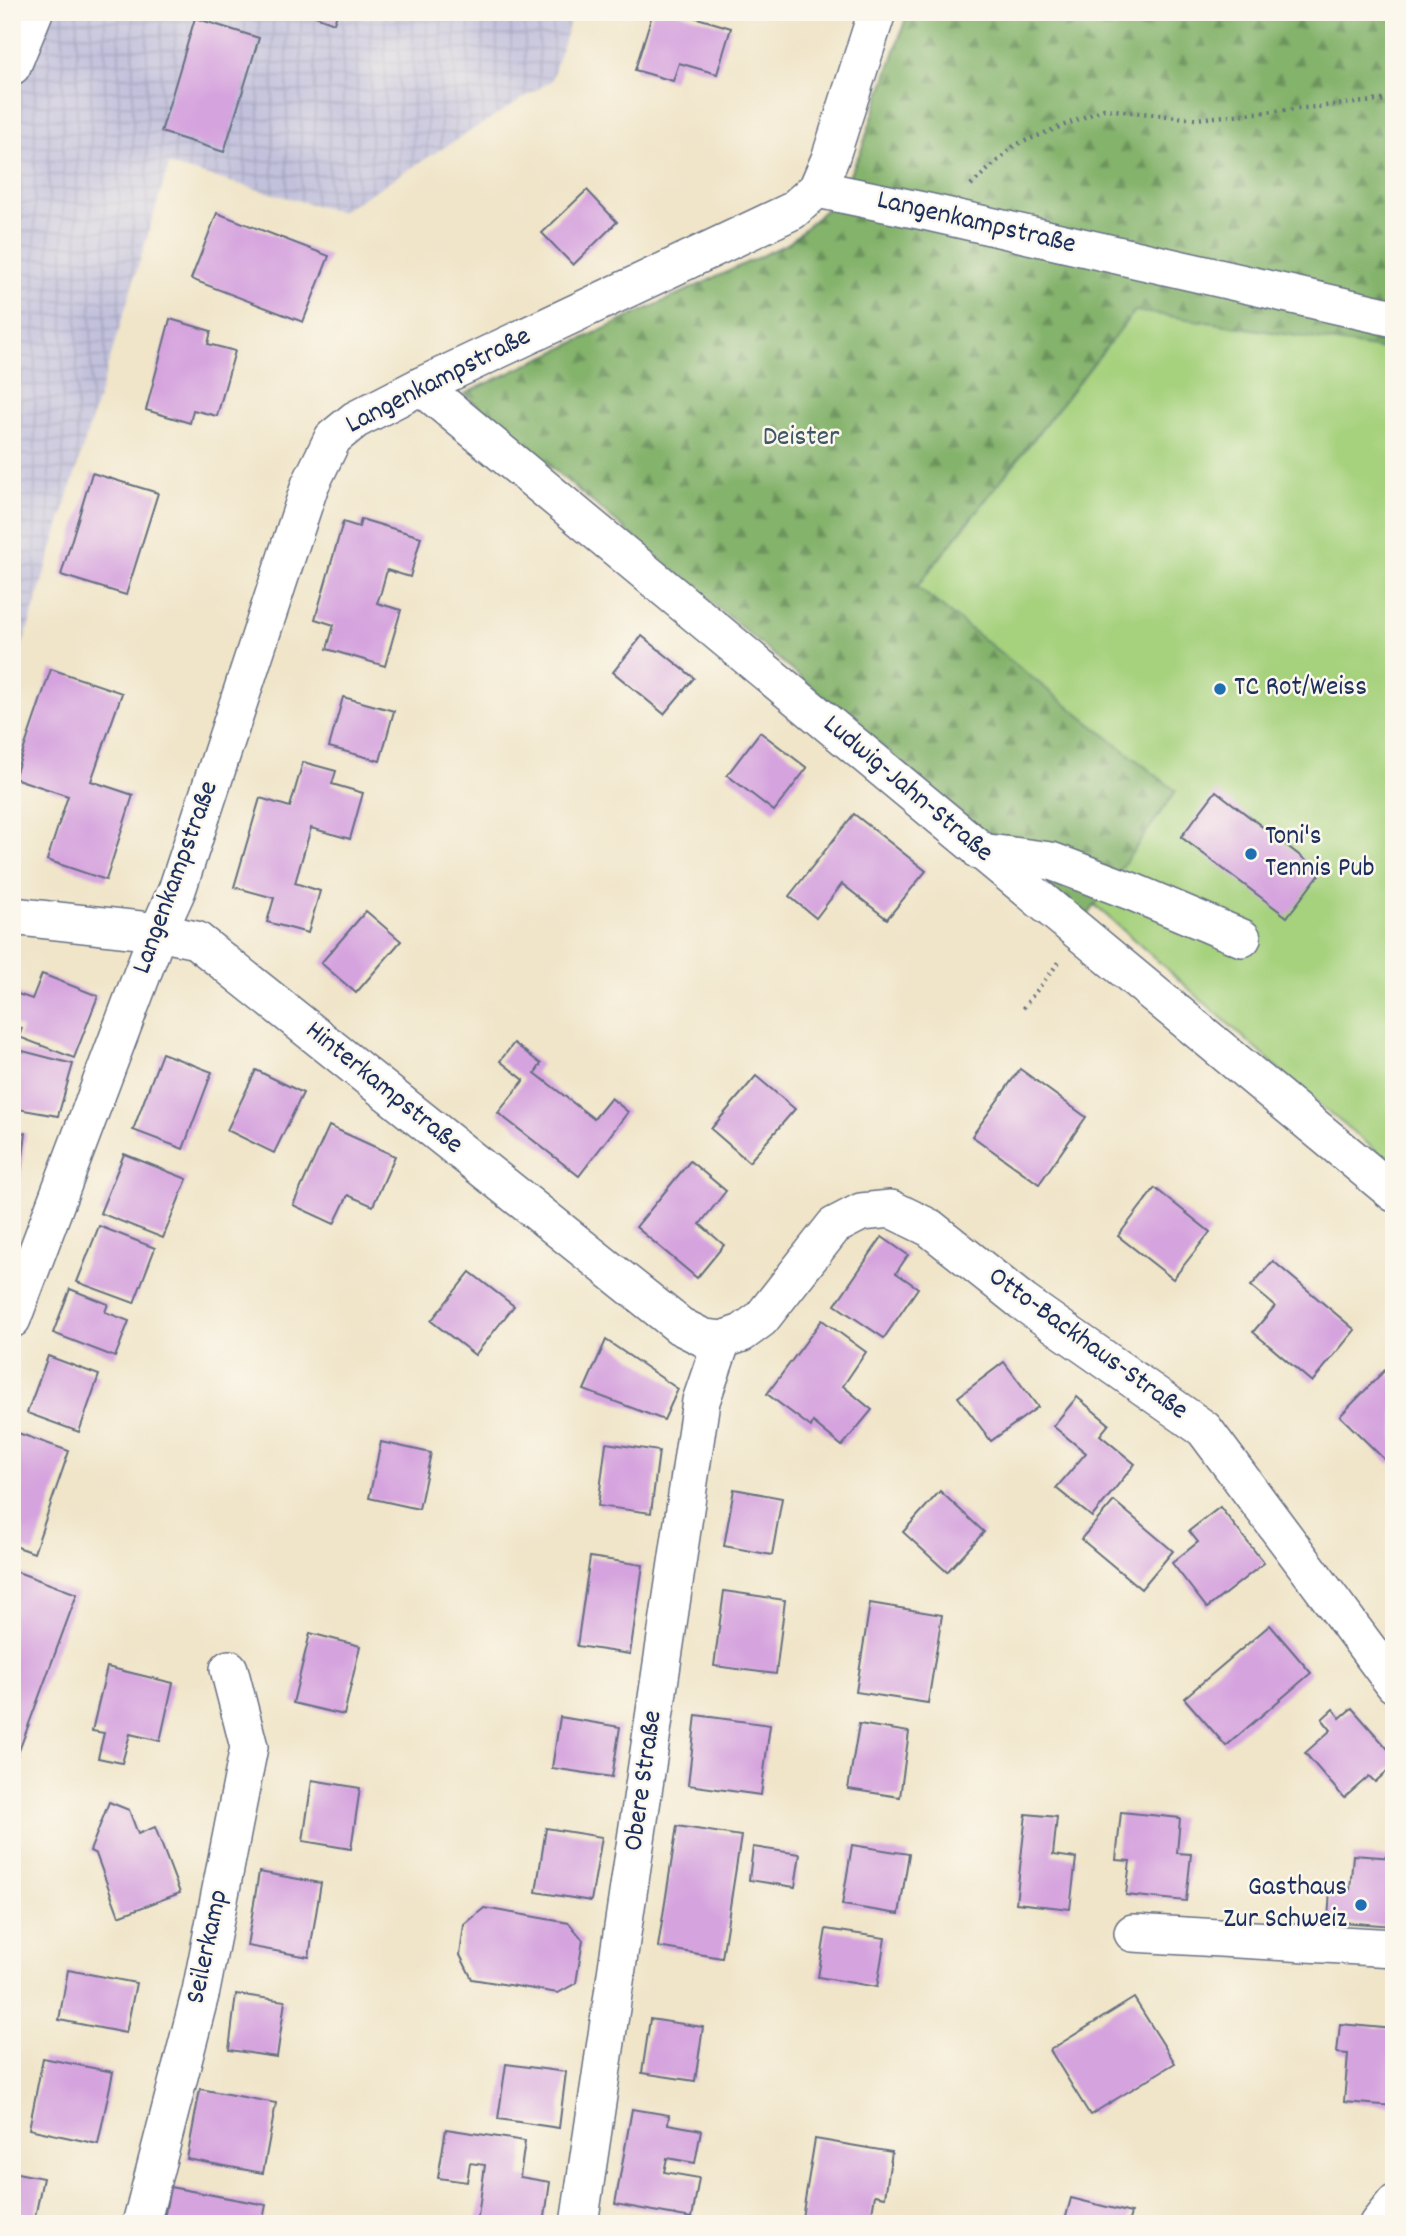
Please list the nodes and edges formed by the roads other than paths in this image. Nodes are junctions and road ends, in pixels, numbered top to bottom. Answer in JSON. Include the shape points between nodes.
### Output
{"nodes":[{"id":1,"x":34,"y":12,"type":"edge"},
{"id":2,"x":877,"y":12,"type":"edge"},
{"id":3,"x":12,"y":65,"type":"edge"},
{"id":4,"x":817,"y":189,"type":"junction"},
{"id":5,"x":1394,"y":318,"type":"edge"},
{"id":6,"x":421,"y":386,"type":"junction"},
{"id":7,"x":981,"y":852,"type":"junction"},
{"id":8,"x":12,"y":916,"type":"edge"},
{"id":9,"x":158,"y":932,"type":"junction"},
{"id":10,"x":1242,"y":938,"type":"dead end"},
{"id":11,"x":1394,"y":1193,"type":"edge"},
{"id":12,"x":12,"y":1319,"type":"edge"},
{"id":13,"x":722,"y":1340,"type":"junction"},
{"id":14,"x":229,"y":1669,"type":"dead end"},
{"id":15,"x":1394,"y":1684,"type":"edge"},
{"id":16,"x":1133,"y":1933,"type":"dead end"},
{"id":17,"x":1394,"y":1948,"type":"edge"},
{"id":18,"x":1394,"y":2204,"type":"edge"},
{"id":19,"x":141,"y":2224,"type":"edge"},
{"id":20,"x":579,"y":2224,"type":"edge"},
{"id":21,"x":1378,"y":2224,"type":"edge"}],
"edges":[{"from":1,"to":3,"type":"street"},
{"from":2,"to":4,"type":"street"},
{"from":4,"to":5,"type":"street","name":"Langenkampstraße"},
{"from":4,"to":6,"type":"street","name":"Langenkampstraße","via":[[792,211]]},
{"from":6,"to":7,"type":"street","name":"Ludwig-Jahn-Straße"},
{"from":6,"to":9,"type":"street","name":"Langenkampstraße","via":[[355,420],[333,439],[310,485],[177,890]]},
{"from":7,"to":10,"type":"street","via":[[1051,861]]},
{"from":7,"to":11,"type":"street","name":"Ludwig-Jahn-Straße"},
{"from":8,"to":9,"type":"street","name":"Hinterkampstraße"},
{"from":9,"to":12,"type":"street","name":"Langenkampstraße"},
{"from":9,"to":13,"type":"street","name":"Hinterkampstraße","via":[[196,940],[680,1326],[704,1338]]},
{"from":13,"to":15,"type":"street","name":"Otto-Backhaus-Straße","via":[[742,1333],[761,1318],[834,1226],[861,1212],[891,1209],[930,1228],[1023,1302],[1204,1429]]},
{"from":13,"to":20,"type":"street","name":"Obere Straße","via":[[701,1401]]},
{"from":14,"to":19,"type":"street","name":"Seilerkamp","via":[[249,1748],[201,1991]]},
{"from":16,"to":17,"type":"street"},
{"from":18,"to":21,"type":"street"}]}
